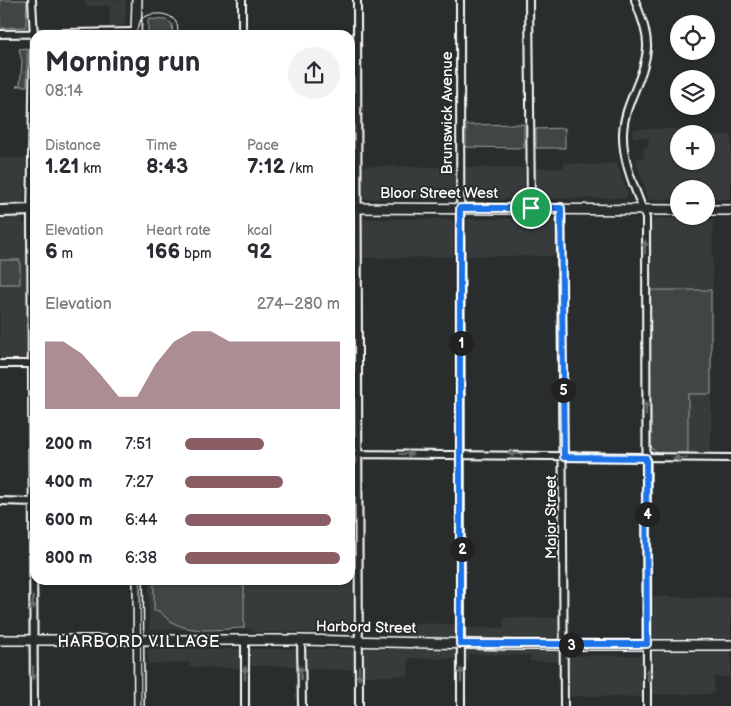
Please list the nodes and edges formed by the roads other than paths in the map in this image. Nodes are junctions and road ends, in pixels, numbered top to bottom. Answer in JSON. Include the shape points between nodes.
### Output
{"nodes":[{"id":1,"x":32,"y":0,"type":"edge"},
{"id":2,"x":137,"y":0,"type":"edge"},
{"id":3,"x":242,"y":0,"type":"edge"},
{"id":4,"x":357,"y":0,"type":"edge"},
{"id":5,"x":460,"y":0,"type":"edge"},
{"id":6,"x":529,"y":0,"type":"edge"},
{"id":7,"x":635,"y":0,"type":"edge"},
{"id":8,"x":34,"y":30,"type":"edge"},
{"id":9,"x":136,"y":30,"type":"edge"},
{"id":10,"x":242,"y":30,"type":"edge"},
{"id":11,"x":0,"y":34,"type":"edge"},
{"id":12,"x":30,"y":34,"type":"edge"},
{"id":13,"x":355,"y":188,"type":"edge"},
{"id":14,"x":355,"y":208,"type":"edge"},
{"id":15,"x":460,"y":208,"type":"junction"},
{"id":16,"x":531,"y":208,"type":"junction"},
{"id":17,"x":561,"y":208,"type":"junction"},
{"id":18,"x":642,"y":209,"type":"junction"},
{"id":19,"x":30,"y":210,"type":"edge"},
{"id":20,"x":670,"y":210,"type":"edge"},
{"id":21,"x":715,"y":210,"type":"edge"},
{"id":22,"x":731,"y":210,"type":"edge"},
{"id":23,"x":0,"y":211,"type":"edge"},
{"id":24,"x":0,"y":364,"type":"edge"},
{"id":25,"x":30,"y":364,"type":"edge"},
{"id":26,"x":355,"y":387,"type":"edge"},
{"id":27,"x":358,"y":454,"type":"junction"},
{"id":28,"x":462,"y":454,"type":"junction"},
{"id":29,"x":564,"y":457,"type":"junction"},
{"id":30,"x":646,"y":458,"type":"junction"},
{"id":31,"x":731,"y":458,"type":"edge"},
{"id":32,"x":0,"y":501,"type":"edge"},
{"id":33,"x":30,"y":502,"type":"edge"},
{"id":34,"x":33,"y":585,"type":"edge"},
{"id":35,"x":138,"y":585,"type":"edge"},
{"id":36,"x":0,"y":640,"type":"edge"},
{"id":37,"x":33,"y":640,"type":"junction"},
{"id":38,"x":138,"y":640,"type":"junction"},
{"id":39,"x":244,"y":640,"type":"junction"},
{"id":40,"x":301,"y":640,"type":"junction"},
{"id":41,"x":358,"y":641,"type":"junction"},
{"id":42,"x":460,"y":644,"type":"junction"},
{"id":43,"x":647,"y":644,"type":"junction"},
{"id":44,"x":564,"y":645,"type":"junction"},
{"id":45,"x":731,"y":645,"type":"edge"},
{"id":46,"x":34,"y":706,"type":"edge"},
{"id":47,"x":139,"y":706,"type":"edge"},
{"id":48,"x":245,"y":706,"type":"edge"},
{"id":49,"x":302,"y":706,"type":"edge"},
{"id":50,"x":359,"y":706,"type":"edge"},
{"id":51,"x":461,"y":706,"type":"edge"},
{"id":52,"x":564,"y":706,"type":"edge"},
{"id":53,"x":648,"y":706,"type":"edge"}],
"edges":[{"from":1,"to":8,"type":"street"},
{"from":2,"to":9,"type":"main road"},
{"from":3,"to":10,"type":"street"},
{"from":4,"to":13,"type":"street"},
{"from":5,"to":15,"type":"street","name":"Brunswick Avenue"},
{"from":6,"to":16,"type":"street"},
{"from":7,"to":18,"type":"street","via":[[647,48],[626,114],[623,145]]},
{"from":11,"to":12,"type":"street"},
{"from":14,"to":15,"type":"main road","name":"Bloor Street West"},
{"from":15,"to":16,"type":"main road","name":"Bloor Street West"},
{"from":15,"to":28,"type":"street","name":"Brunswick Avenue"},
{"from":16,"to":17,"type":"main road","name":"Bloor Street West"},
{"from":17,"to":18,"type":"main road","name":"Bloor Street West"},
{"from":17,"to":29,"type":"street","name":"Major Street"},
{"from":18,"to":20,"type":"main road","name":"Bloor Street West"},
{"from":30,"to":18,"type":"street","one_way":true,"via":[[646,218]]},
{"from":19,"to":23,"type":"main road"},
{"from":21,"to":22,"type":"main road"},
{"from":24,"to":25,"type":"street"},
{"from":26,"to":27,"type":"street"},
{"from":27,"to":28,"type":"street","one_way":true},
{"from":27,"to":41,"type":"street"},
{"from":29,"to":28,"type":"street","one_way":true},
{"from":28,"to":42,"type":"street","name":"Brunswick Avenue"},
{"from":29,"to":30,"type":"street"},
{"from":29,"to":44,"type":"street","name":"Major Street"},
{"from":31,"to":30,"type":"street","one_way":true},
{"from":30,"to":43,"type":"street"},
{"from":32,"to":33,"type":"street"},
{"from":34,"to":37,"type":"street","one_way":true},
{"from":35,"to":38,"type":"main road"},
{"from":36,"to":37,"type":"main road","name":"Harbord Street"},
{"from":37,"to":38,"type":"main road","name":"Harbord Street"},
{"from":37,"to":46,"type":"street","one_way":true},
{"from":38,"to":39,"type":"main road","name":"Harbord Street"},
{"from":38,"to":47,"type":"main road"},
{"from":39,"to":40,"type":"main road","name":"Harbord Street"},
{"from":48,"to":39,"type":"street","one_way":true},
{"from":40,"to":41,"type":"main road","name":"Harbord Street"},
{"from":49,"to":40,"type":"street","one_way":true},
{"from":41,"to":42,"type":"main road","name":"Harbord Street"},
{"from":41,"to":50,"type":"street","one_way":true},
{"from":42,"to":44,"type":"main road","name":"Harbord Street"},
{"from":51,"to":42,"type":"street","name":"Brunswick Avenue","one_way":true},
{"from":43,"to":44,"type":"main road","name":"Harbord Street"},
{"from":43,"to":45,"type":"main road","name":"Harbord Street"},
{"from":53,"to":43,"type":"street","one_way":true},
{"from":44,"to":52,"type":"street","name":"Major Street"}]}
